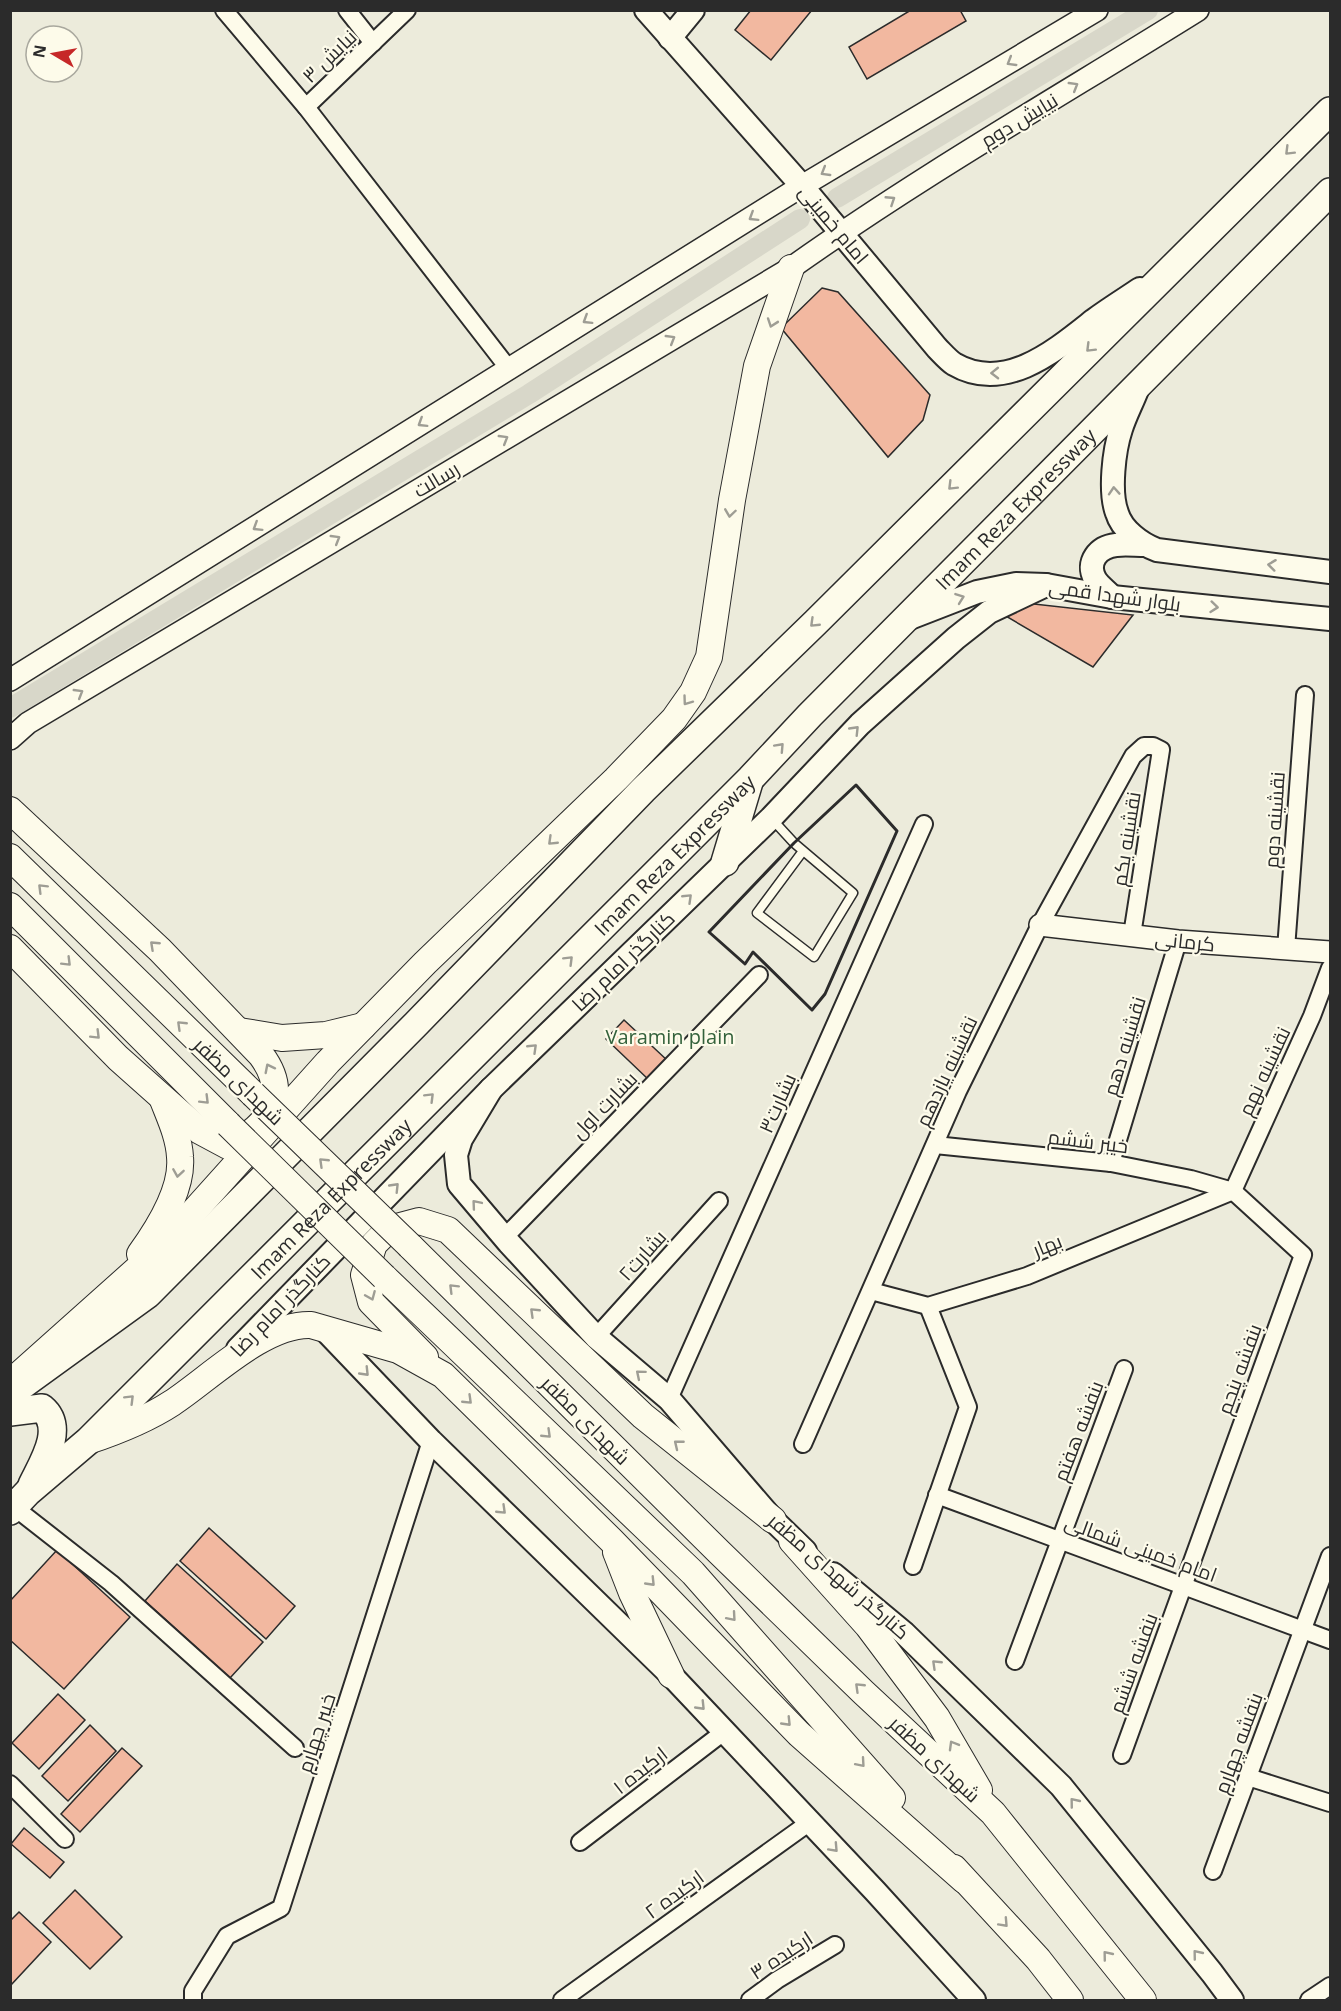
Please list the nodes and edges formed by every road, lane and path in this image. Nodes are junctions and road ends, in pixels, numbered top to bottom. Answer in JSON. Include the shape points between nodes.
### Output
{"nodes":[{"id":1,"x":224,"y":10,"type":"edge"},
{"id":2,"x":347,"y":10,"type":"edge"},
{"id":3,"x":407,"y":10,"type":"edge"},
{"id":4,"x":693,"y":10,"type":"edge"},
{"id":5,"x":1097,"y":10,"type":"edge"},
{"id":6,"x":1198,"y":10,"type":"edge"},
{"id":7,"x":648,"y":11,"type":"edge"},
{"id":8,"x":670,"y":38,"type":"junction"},
{"id":9,"x":373,"y":43,"type":"junction"},
{"id":10,"x":306,"y":106,"type":"junction"},
{"id":11,"x":1330,"y":111,"type":"edge"},
{"id":12,"x":802,"y":186,"type":"junction"},
{"id":13,"x":1330,"y":192,"type":"edge"},
{"id":14,"x":842,"y":232,"type":"junction"},
{"id":15,"x":791,"y":268,"type":"junction"},
{"id":16,"x":1169,"y":269,"type":"junction"},
{"id":17,"x":509,"y":369,"type":"junction"},
{"id":18,"x":1140,"y":383,"type":"junction"},
{"id":19,"x":1145,"y":545,"type":"junction"},
{"id":20,"x":1330,"y":572,"type":"edge"},
{"id":21,"x":1046,"y":585,"type":"junction"},
{"id":22,"x":1112,"y":597,"type":"junction"},
{"id":23,"x":1330,"y":619,"type":"edge"},
{"id":24,"x":906,"y":620,"type":"junction"},
{"id":25,"x":10,"y":680,"type":"edge"},
{"id":26,"x":1305,"y":694,"type":"dead end"},
{"id":27,"x":10,"y":738,"type":"edge"},
{"id":28,"x":1161,"y":750,"type":"joint"},
{"id":29,"x":750,"y":779,"type":"junction"},
{"id":30,"x":11,"y":809,"type":"edge"},
{"id":31,"x":771,"y":818,"type":"junction"},
{"id":32,"x":924,"y":824,"type":"dead end"},
{"id":33,"x":803,"y":851,"type":"junction"},
{"id":34,"x":10,"y":857,"type":"edge"},
{"id":35,"x":725,"y":862,"type":"junction"},
{"id":36,"x":10,"y":906,"type":"edge"},
{"id":37,"x":1040,"y":925,"type":"junction"},
{"id":38,"x":1132,"y":935,"type":"junction"},
{"id":39,"x":1178,"y":941,"type":"junction"},
{"id":40,"x":10,"y":948,"type":"edge"},
{"id":41,"x":1286,"y":949,"type":"junction"},
{"id":42,"x":1330,"y":952,"type":"edge"},
{"id":43,"x":1330,"y":968,"type":"edge"},
{"id":44,"x":759,"y":975,"type":"dead end"},
{"id":45,"x":366,"y":1025,"type":"junction"},
{"id":46,"x":240,"y":1031,"type":"junction"},
{"id":47,"x":491,"y":1089,"type":"junction"},
{"id":48,"x":161,"y":1096,"type":"junction"},
{"id":49,"x":935,"y":1145,"type":"junction"},
{"id":50,"x":1111,"y":1163,"type":"junction"},
{"id":51,"x":1233,"y":1191,"type":"junction"},
{"id":52,"x":719,"y":1202,"type":"dead end"},
{"id":53,"x":504,"y":1238,"type":"junction"},
{"id":54,"x":118,"y":1286,"type":"junction"},
{"id":55,"x":871,"y":1290,"type":"junction"},
{"id":56,"x":928,"y":1306,"type":"junction"},
{"id":57,"x":324,"y":1329,"type":"junction"},
{"id":58,"x":596,"y":1337,"type":"junction"},
{"id":59,"x":222,"y":1365,"type":"junction"},
{"id":60,"x":1124,"y":1369,"type":"dead end"},
{"id":61,"x":443,"y":1375,"type":"junction"},
{"id":62,"x":10,"y":1382,"type":"edge"},
{"id":63,"x":10,"y":1394,"type":"edge"},
{"id":64,"x":669,"y":1399,"type":"junction"},
{"id":65,"x":10,"y":1412,"type":"edge"},
{"id":66,"x":431,"y":1441,"type":"junction"},
{"id":67,"x":88,"y":1442,"type":"junction"},
{"id":68,"x":803,"y":1443,"type":"dead end"},
{"id":69,"x":937,"y":1495,"type":"junction"},
{"id":70,"x":18,"y":1503,"type":"edge"},
{"id":71,"x":772,"y":1520,"type":"junction"},
{"id":72,"x":1060,"y":1540,"type":"junction"},
{"id":73,"x":612,"y":1541,"type":"junction"},
{"id":74,"x":792,"y":1541,"type":"junction"},
{"id":75,"x":1330,"y":1556,"type":"edge"},
{"id":76,"x":913,"y":1566,"type":"dead end"},
{"id":77,"x":1183,"y":1586,"type":"junction"},
{"id":78,"x":1303,"y":1630,"type":"junction"},
{"id":79,"x":1330,"y":1640,"type":"edge"},
{"id":80,"x":1015,"y":1661,"type":"dead end"},
{"id":81,"x":671,"y":1675,"type":"junction"},
{"id":82,"x":725,"y":1731,"type":"junction"},
{"id":83,"x":295,"y":1748,"type":"dead end"},
{"id":84,"x":1122,"y":1755,"type":"dead end"},
{"id":85,"x":1248,"y":1777,"type":"junction"},
{"id":86,"x":10,"y":1784,"type":"edge"},
{"id":87,"x":1330,"y":1803,"type":"edge"},
{"id":88,"x":993,"y":1813,"type":"junction"},
{"id":89,"x":810,"y":1822,"type":"junction"},
{"id":90,"x":65,"y":1839,"type":"dead end"},
{"id":91,"x":580,"y":1842,"type":"dead end"},
{"id":92,"x":1213,"y":1871,"type":"dead end"},
{"id":93,"x":964,"y":1880,"type":"junction"},
{"id":94,"x":835,"y":1945,"type":"dead end"},
{"id":95,"x":1330,"y":1986,"type":"edge"},
{"id":96,"x":193,"y":2001,"type":"edge"},
{"id":97,"x":562,"y":2001,"type":"edge"},
{"id":98,"x":750,"y":2001,"type":"edge"},
{"id":99,"x":974,"y":2001,"type":"edge"},
{"id":100,"x":1070,"y":2001,"type":"edge"},
{"id":101,"x":1143,"y":2001,"type":"edge"},
{"id":102,"x":1232,"y":2001,"type":"edge"},
{"id":103,"x":1309,"y":2001,"type":"edge"}],
"edges":[{"from":1,"to":10,"type":"street"},
{"from":2,"to":9,"type":"street"},
{"from":3,"to":9,"type":"street","name":"نیایش ۳"},
{"from":4,"to":8,"type":"main road"},
{"from":5,"to":12,"type":"street","one_way":true},
{"from":14,"to":6,"type":"street","name":"نیایش دوم","one_way":true},
{"from":7,"to":8,"type":"main road","name":"امام خمینی"},
{"from":8,"to":12,"type":"main road","name":"امام خمینی"},
{"from":9,"to":10,"type":"street","name":"نیایش ۳"},
{"from":10,"to":17,"type":"street"},
{"from":11,"to":16,"type":"highway","one_way":true},
{"from":12,"to":14,"type":"main road","name":"امام خمینی"},
{"from":12,"to":17,"type":"street","one_way":true},
{"from":13,"to":18,"type":"highway","name":"Imam Reza Expressway"},
{"from":14,"to":15,"type":"street","name":"رسالت"},
{"from":16,"to":14,"type":"main road","name":"امام خمینی","one_way":true,"via":[[1050,355],[1004,373],[977,373],[953,363],[937,348]]},
{"from":27,"to":15,"type":"street","name":"رسالت","one_way":true,"via":[[28,723]]},
{"from":15,"to":45,"type":"main road","one_way":true,"via":[[757,366],[709,657],[693,692],[674,719],[616,779]]},
{"from":16,"to":63,"type":"highway","one_way":true,"via":[[643,790],[148,1294]]},
{"from":17,"to":25,"type":"street","one_way":true},
{"from":19,"to":18,"type":"main road","one_way":true,"via":[[1116,513],[1113,486],[1114,455],[1121,428]]},
{"from":18,"to":24,"type":"highway","name":"Imam Reza Expressway"},
{"from":20,"to":19,"type":"main road","one_way":true,"via":[[1156,550]]},
{"from":19,"to":22,"type":"main road","via":[[1115,545],[1103,548],[1095,556],[1092,563],[1096,580]]},
{"from":21,"to":22,"type":"main road","name":"بلوار شهدا قمی"},
{"from":24,"to":21,"type":"main road","name":"بلوار شهدا قمی","one_way":true,"via":[[977,592],[1016,584]]},
{"from":31,"to":21,"type":"main road","name":"کنارگذر امام رضا","one_way":true,"via":[[860,724],[956,638],[989,612]]},
{"from":22,"to":23,"type":"main road","name":"بلوار شهدا قمی","one_way":true},
{"from":29,"to":24,"type":"highway","name":"Imam Reza Expressway","one_way":true},
{"from":26,"to":41,"type":"street","name":"نقشینه دوم"},
{"from":28,"to":37,"type":"street","name":"نقشینه یازدهم","via":[[1144,746],[1133,756]]},
{"from":28,"to":38,"type":"street","name":"نقشینه یکم"},
{"from":29,"to":35,"type":"highway"},
{"from":67,"to":29,"type":"highway","name":"Imam Reza Expressway","one_way":true},
{"from":46,"to":30,"type":"main road","one_way":true},
{"from":31,"to":33,"type":"lane"},
{"from":31,"to":35,"type":"main road","name":"کنارگذر امام رضا"},
{"from":32,"to":64,"type":"street","name":"بشارت۳"},
{"from":33,"to":33,"type":"lane","via":[[853,893],[814,957],[757,913]]},
{"from":88,"to":34,"type":"main road","name":"شهدای مظفر","one_way":true,"bridge":true,"via":[[829,1659]]},
{"from":47,"to":35,"type":"main road","name":"کنارگذر امام رضا","one_way":true},
{"from":36,"to":93,"type":"main road","name":"شهدای مظفر","one_way":true,"bridge":true,"via":[[384,1277],[693,1573]]},
{"from":37,"to":38,"type":"street","name":"کرمانی"},
{"from":37,"to":49,"type":"street","name":"نقشینه یازدهم"},
{"from":38,"to":39,"type":"street","name":"کرمانی"},
{"from":39,"to":41,"type":"street","name":"کرمانی"},
{"from":39,"to":50,"type":"street","name":"نقشینه دهم"},
{"from":40,"to":48,"type":"main road","one_way":true},
{"from":41,"to":42,"type":"street","name":"کرمانی"},
{"from":43,"to":51,"type":"street","name":"نقشینه نهم"},
{"from":44,"to":53,"type":"street","name":"بشارت اول"},
{"from":45,"to":46,"type":"main road","via":[[326,1035],[282,1038]]},
{"from":45,"to":54,"type":"main road","via":[[161,1248]]},
{"from":48,"to":46,"type":"main road","one_way":true,"via":[[200,1131],[228,1146],[246,1137],[266,1120],[276,1089],[271,1068]]},
{"from":53,"to":47,"type":"main road","name":"کنارگذر شهدای مظفر","one_way":true,"via":[[459,1184],[456,1155],[461,1139]]},
{"from":59,"to":47,"type":"main road","name":"کنارگذر امام رضا","one_way":true},
{"from":48,"to":54,"type":"main road","one_way":true,"via":[[181,1158],[175,1192],[153,1235]]},
{"from":49,"to":50,"type":"street","name":"خیبر ششم"},
{"from":49,"to":55,"type":"street","name":"نقشینه یازدهم"},
{"from":50,"to":51,"type":"street","name":"خیبر ششم"},
{"from":51,"to":56,"type":"street","name":"بهار","via":[[1027,1276]]},
{"from":51,"to":77,"type":"street","name":"بنفشه پنجم","via":[[1303,1255]]},
{"from":52,"to":58,"type":"street","name":"بشارت۲"},
{"from":53,"to":58,"type":"main road","name":"کنارگذر شهدای مظفر"},
{"from":54,"to":62,"type":"main road"},
{"from":55,"to":56,"type":"street"},
{"from":55,"to":68,"type":"street","name":"نقشینه یازدهم"},
{"from":56,"to":69,"type":"street","via":[[968,1407]]},
{"from":57,"to":59,"type":"main road","via":[[297,1325]]},
{"from":57,"to":61,"type":"main road","via":[[398,1350]]},
{"from":57,"to":66,"type":"main road","one_way":true},
{"from":64,"to":58,"type":"main road","name":"کنارگذر شهدای مظفر","one_way":true},
{"from":59,"to":67,"type":"main road","via":[[172,1403],[127,1428]]},
{"from":60,"to":72,"type":"street","name":"بنفشه هفتم"},
{"from":71,"to":61,"type":"main road","one_way":true,"via":[[643,1416],[448,1230],[419,1221],[389,1229],[374,1244],[364,1275],[371,1302]]},
{"from":61,"to":73,"type":"main road","one_way":true},
{"from":64,"to":71,"type":"main road","name":"کنارگذر شهدای مظفر"},
{"from":65,"to":70,"type":"highway","via":[[42,1408],[53,1426],[46,1456]]},
{"from":66,"to":81,"type":"main road","one_way":true},
{"from":66,"to":96,"type":"street","name":"خیبر چهارم","via":[[281,1908],[227,1936],[193,1991]]},
{"from":67,"to":70,"type":"highway","name":"Imam Reza Expressway"},
{"from":69,"to":72,"type":"street","name":"امام خمینی شمالی"},
{"from":69,"to":76,"type":"street"},
{"from":70,"to":83,"type":"street"},
{"from":71,"to":74,"type":"main road","name":"کنارگذر شهدای مظفر"},
{"from":72,"to":77,"type":"street","name":"امام خمینی شمالی"},
{"from":72,"to":80,"type":"street","name":"بنفشه هفتم"},
{"from":73,"to":81,"type":"main road"},
{"from":73,"to":93,"type":"main road","one_way":true,"via":[[799,1734]]},
{"from":88,"to":74,"type":"main road","one_way":true,"via":[[937,1718],[868,1626]]},
{"from":102,"to":74,"type":"main road","name":"کنارگذر شهدای مظفر","one_way":true,"via":[[1061,1786],[904,1633]]},
{"from":75,"to":78,"type":"street","name":"بنفشه چهارم"},
{"from":77,"to":78,"type":"street","name":"امام خمینی شمالی"},
{"from":77,"to":84,"type":"street","name":"بنفشه ششم"},
{"from":78,"to":79,"type":"street","name":"امام خمینی شمالی"},
{"from":78,"to":85,"type":"street","name":"بنفشه چهارم"},
{"from":81,"to":82,"type":"main road","one_way":true},
{"from":82,"to":89,"type":"main road"},
{"from":82,"to":91,"type":"street","name":"ارکیده ۱"},
{"from":85,"to":87,"type":"street"},
{"from":85,"to":92,"type":"street","name":"بنفشه چهارم"},
{"from":86,"to":90,"type":"street"},
{"from":101,"to":88,"type":"main road","name":"شهدای مظفر","one_way":true},
{"from":89,"to":97,"type":"street","name":"ارکیده ۲"},
{"from":89,"to":99,"type":"main road","one_way":true},
{"from":93,"to":100,"type":"main road","name":"شهدای مظفر","one_way":true,"via":[[1038,1959]]},
{"from":94,"to":98,"type":"street","name":"ارکیده ۳"},
{"from":95,"to":103,"type":"street"}]}
